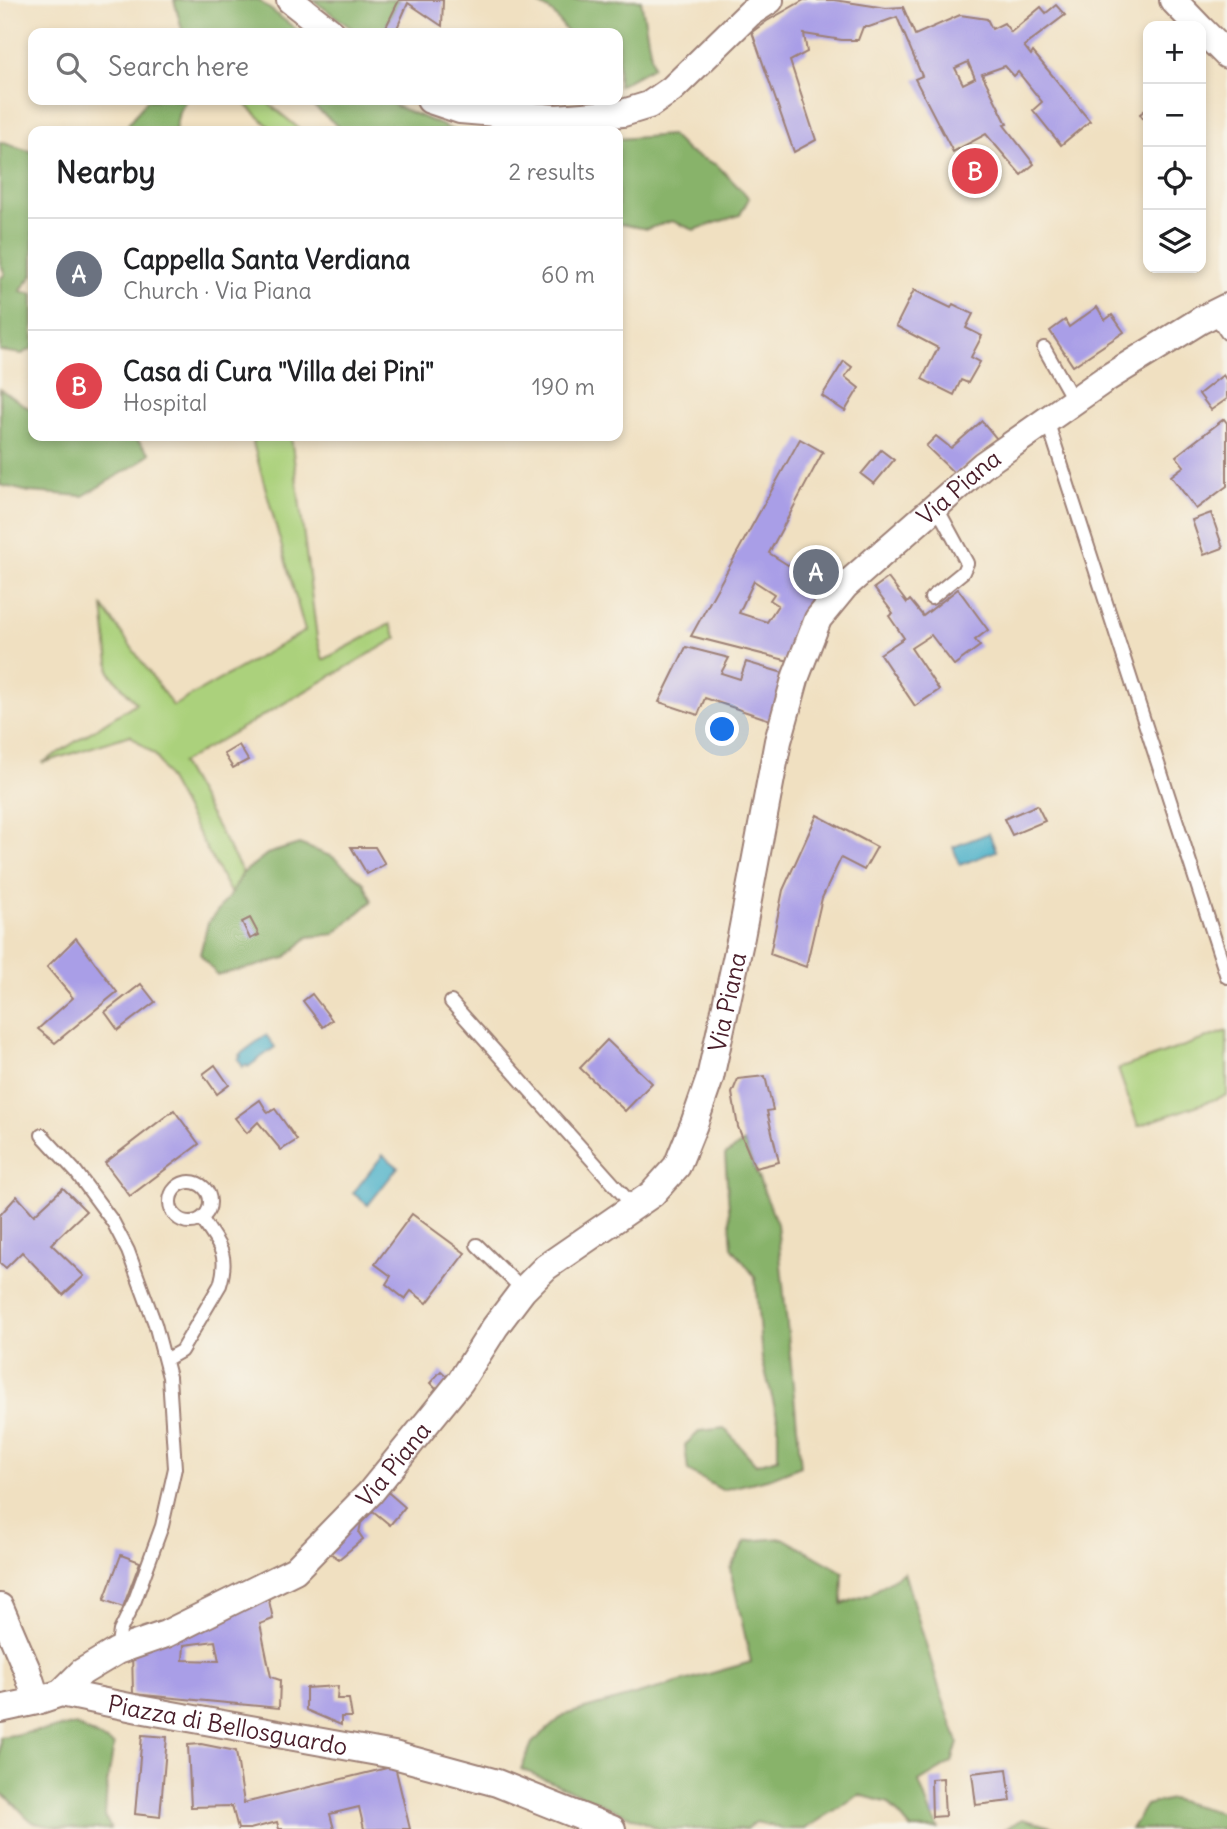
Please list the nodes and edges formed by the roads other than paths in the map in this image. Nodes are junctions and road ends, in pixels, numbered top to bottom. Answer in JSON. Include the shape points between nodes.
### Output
{"nodes":[{"id":1,"x":290,"y":0,"type":"edge"},
{"id":2,"x":770,"y":0,"type":"edge"},
{"id":3,"x":1173,"y":0,"type":"edge"},
{"id":4,"x":1194,"y":21,"type":"edge"},
{"id":5,"x":326,"y":28,"type":"edge"},
{"id":6,"x":1206,"y":33,"type":"edge"},
{"id":7,"x":1227,"y":55,"type":"edge"},
{"id":8,"x":445,"y":105,"type":"edge"},
{"id":9,"x":1223,"y":318,"type":"edge"},
{"id":10,"x":1044,"y":348,"type":"dead end"},
{"id":11,"x":1074,"y":401,"type":"junction"},
{"id":12,"x":1047,"y":420,"type":"junction"},
{"id":13,"x":936,"y":506,"type":"junction"},
{"id":14,"x":931,"y":598,"type":"dead end"},
{"id":15,"x":1227,"y":977,"type":"edge"},
{"id":16,"x":451,"y":1002,"type":"dead end"},
{"id":17,"x":42,"y":1135,"type":"dead end"},
{"id":18,"x":634,"y":1207,"type":"junction"},
{"id":19,"x":202,"y":1219,"type":"dead end"},
{"id":20,"x":477,"y":1245,"type":"dead end"},
{"id":21,"x":523,"y":1290,"type":"junction"},
{"id":22,"x":164,"y":1360,"type":"junction"},
{"id":23,"x":0,"y":1607,"type":"edge"},
{"id":24,"x":125,"y":1648,"type":"junction"},
{"id":25,"x":49,"y":1697,"type":"junction"},
{"id":26,"x":0,"y":1709,"type":"edge"},
{"id":27,"x":612,"y":1829,"type":"edge"}],
"edges":[{"from":1,"to":5,"type":"street"},
{"from":2,"to":8,"type":"street","via":[[649,105],[623,113],[556,118]]},
{"from":3,"to":4,"type":"street"},
{"from":6,"to":7,"type":"street"},
{"from":9,"to":11,"type":"street","name":"Via Piana","via":[[1104,380]]},
{"from":10,"to":11,"type":"lane"},
{"from":11,"to":12,"type":"street","name":"Via Piana"},
{"from":12,"to":13,"type":"street","name":"Via Piana","via":[[983,465]]},
{"from":12,"to":15,"type":"lane"},
{"from":13,"to":14,"type":"lane","via":[[967,563],[963,572]]},
{"from":13,"to":18,"type":"street","name":"Via Piana","via":[[845,586],[818,619],[778,741],[710,1079],[677,1166]]},
{"from":16,"to":18,"type":"lane"},
{"from":17,"to":22,"type":"lane","via":[[113,1223],[128,1251]]},
{"from":18,"to":21,"type":"street","name":"Via Piana","via":[[546,1267]]},
{"from":19,"to":22,"type":"lane","via":[[219,1244],[223,1275],[185,1345]]},
{"from":20,"to":21,"type":"lane"},
{"from":21,"to":24,"type":"street","name":"Via Piana","via":[[460,1382],[403,1453],[295,1570],[166,1634]]},
{"from":22,"to":24,"type":"lane","via":[[175,1468],[162,1526],[120,1631]]},
{"from":23,"to":25,"type":"street","via":[[27,1670]]},
{"from":24,"to":25,"type":"street","name":"Piazza di Bellosguardo"},
{"from":25,"to":26,"type":"street"},
{"from":25,"to":27,"type":"street","name":"Piazza di Bellosguardo","via":[[394,1755],[497,1783]]}]}
